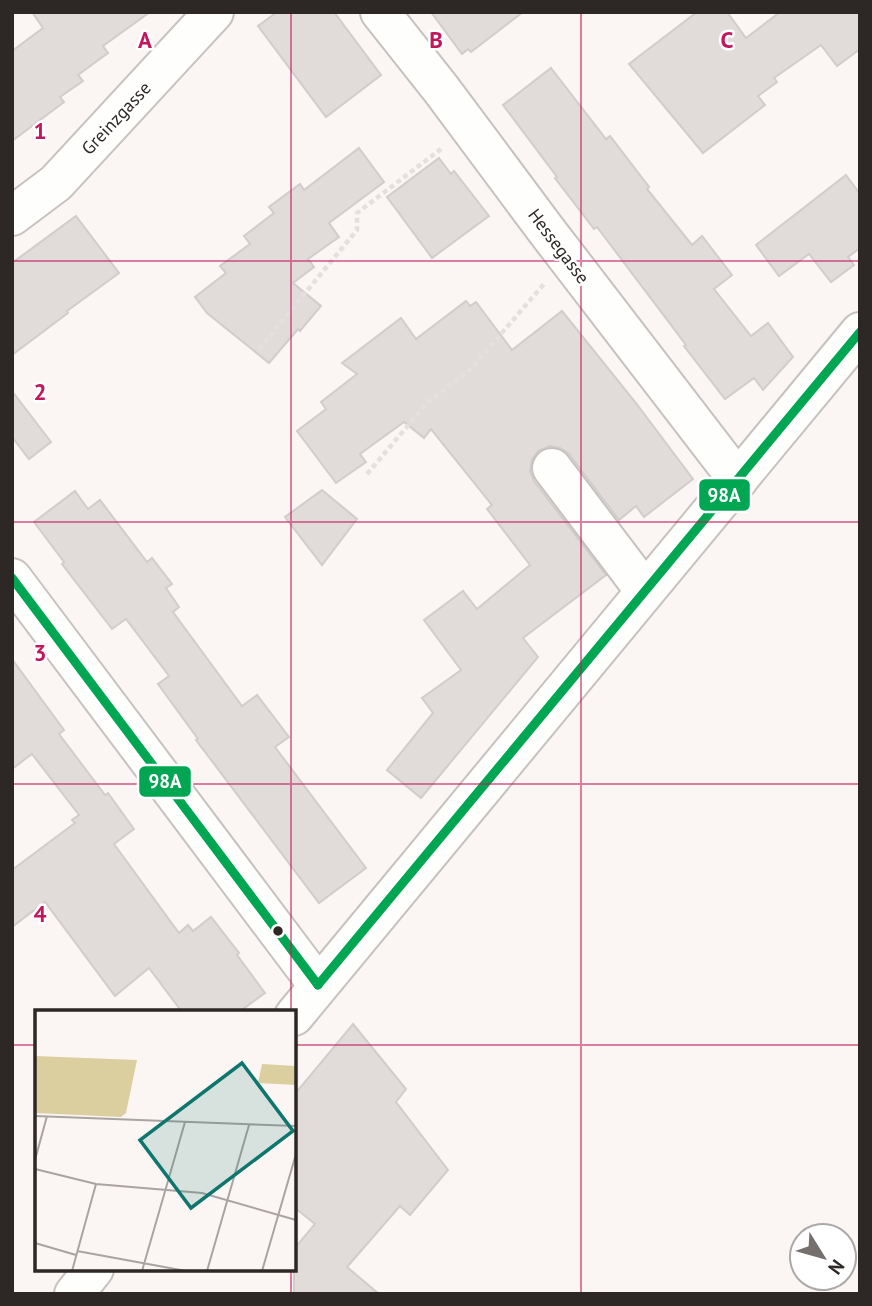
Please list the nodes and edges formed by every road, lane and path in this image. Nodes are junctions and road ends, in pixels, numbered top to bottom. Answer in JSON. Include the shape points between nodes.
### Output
{"nodes":[{"id":1,"x":214,"y":12,"type":"edge"},
{"id":2,"x":380,"y":12,"type":"edge"},
{"id":3,"x":469,"y":127,"type":"junction"},
{"id":4,"x":12,"y":216,"type":"edge"},
{"id":5,"x":567,"y":257,"type":"junction"},
{"id":6,"x":860,"y":332,"type":"edge"},
{"id":7,"x":259,"y":349,"type":"dead end"},
{"id":8,"x":552,"y":468,"type":"dead end"},
{"id":9,"x":367,"y":474,"type":"dead end"},
{"id":10,"x":738,"y":480,"type":"junction"},
{"id":11,"x":12,"y":578,"type":"edge"},
{"id":12,"x":645,"y":591,"type":"junction"},
{"id":13,"x":318,"y":985,"type":"junction"},
{"id":14,"x":296,"y":1013,"type":"edge"},
{"id":15,"x":91,"y":1271,"type":"edge"},
{"id":16,"x":74,"y":1294,"type":"edge"}],
"edges":[{"from":1,"to":4,"type":"street","name":"Greinzgasse","via":[[56,183]]},
{"from":2,"to":3,"type":"street","name":"Hessegasse"},
{"from":3,"to":5,"type":"street","name":"Hessegasse"},
{"from":3,"to":7,"type":"path","via":[[357,213],[358,230]]},
{"from":5,"to":9,"type":"path","via":[[470,370],[428,402]]},
{"from":5,"to":10,"type":"street","name":"Hessegasse"},
{"from":6,"to":10,"type":"street"},
{"from":8,"to":12,"type":"street"},
{"from":10,"to":12,"type":"street"},
{"from":11,"to":13,"type":"street"},
{"from":12,"to":13,"type":"street"},
{"from":13,"to":14,"type":"street"},
{"from":15,"to":16,"type":"street"}]}
